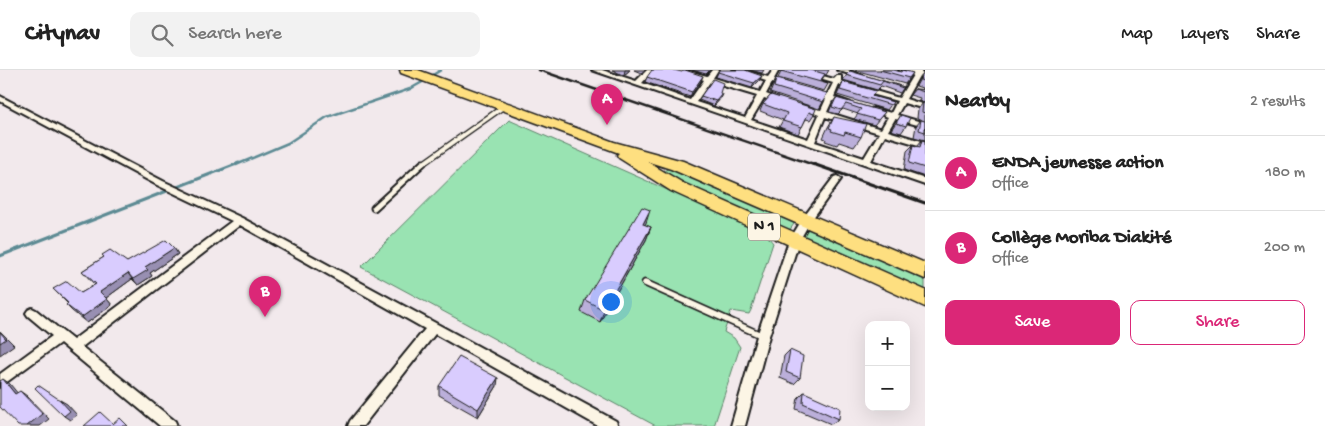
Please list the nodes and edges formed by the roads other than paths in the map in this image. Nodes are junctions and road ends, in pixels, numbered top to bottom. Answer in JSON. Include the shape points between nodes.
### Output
{"nodes":[{"id":1,"x":406,"y":70,"type":"edge"},
{"id":2,"x":595,"y":70,"type":"edge"},
{"id":3,"x":651,"y":70,"type":"edge"},
{"id":4,"x":678,"y":70,"type":"edge"},
{"id":5,"x":715,"y":70,"type":"edge"},
{"id":6,"x":736,"y":70,"type":"edge"},
{"id":7,"x":776,"y":70,"type":"edge"},
{"id":8,"x":793,"y":70,"type":"edge"},
{"id":9,"x":843,"y":70,"type":"edge"},
{"id":10,"x":902,"y":70,"type":"edge"},
{"id":11,"x":920,"y":73,"type":"edge"},
{"id":12,"x":872,"y":78,"type":"edge"},
{"id":13,"x":708,"y":79,"type":"junction"},
{"id":14,"x":770,"y":80,"type":"junction"},
{"id":15,"x":835,"y":82,"type":"junction"},
{"id":16,"x":637,"y":84,"type":"junction"},
{"id":17,"x":899,"y":86,"type":"edge"},
{"id":18,"x":795,"y":88,"type":"edge"},
{"id":19,"x":804,"y":90,"type":"edge"},
{"id":20,"x":913,"y":90,"type":"junction"},
{"id":21,"x":762,"y":95,"type":"junction"},
{"id":22,"x":829,"y":97,"type":"junction"},
{"id":23,"x":0,"y":98,"type":"edge"},
{"id":24,"x":902,"y":101,"type":"junction"},
{"id":25,"x":691,"y":103,"type":"junction"},
{"id":26,"x":788,"y":103,"type":"edge"},
{"id":27,"x":856,"y":105,"type":"edge"},
{"id":28,"x":504,"y":106,"type":"junction"},
{"id":29,"x":796,"y":106,"type":"edge"},
{"id":30,"x":925,"y":107,"type":"edge"},
{"id":31,"x":866,"y":108,"type":"edge"},
{"id":32,"x":823,"y":114,"type":"junction"},
{"id":33,"x":893,"y":116,"type":"junction"},
{"id":34,"x":746,"y":121,"type":"junction"},
{"id":35,"x":925,"y":125,"type":"edge"},
{"id":36,"x":884,"y":132,"type":"junction"},
{"id":37,"x":810,"y":143,"type":"junction"},
{"id":38,"x":609,"y":145,"type":"junction"},
{"id":39,"x":925,"y":145,"type":"edge"},
{"id":40,"x":866,"y":162,"type":"junction"},
{"id":41,"x":837,"y":179,"type":"dead end"},
{"id":42,"x":925,"y":182,"type":"edge"},
{"id":43,"x":374,"y":208,"type":"dead end"},
{"id":44,"x":239,"y":220,"type":"junction"},
{"id":45,"x":806,"y":220,"type":"junction"},
{"id":46,"x":794,"y":241,"type":"junction"},
{"id":47,"x":925,"y":271,"type":"edge"},
{"id":48,"x":645,"y":283,"type":"dead end"},
{"id":49,"x":925,"y":299,"type":"edge"},
{"id":50,"x":32,"y":312,"type":"dead end"},
{"id":51,"x":433,"y":328,"type":"junction"},
{"id":52,"x":61,"y":336,"type":"junction"},
{"id":53,"x":763,"y":336,"type":"junction"},
{"id":54,"x":74,"y":347,"type":"junction"},
{"id":55,"x":0,"y":381,"type":"edge"},
{"id":56,"x":170,"y":426,"type":"edge"},
{"id":57,"x":355,"y":426,"type":"edge"},
{"id":58,"x":611,"y":426,"type":"edge"},
{"id":59,"x":738,"y":426,"type":"edge"}],
"edges":[{"from":1,"to":28,"type":"highway","number":"N 1"},
{"from":2,"to":16,"type":"street"},
{"from":3,"to":16,"type":"street"},
{"from":4,"to":13,"type":"street"},
{"from":5,"to":13,"type":"street"},
{"from":6,"to":14,"type":"street"},
{"from":7,"to":14,"type":"street"},
{"from":8,"to":15,"type":"street"},
{"from":9,"to":12,"type":"street"},
{"from":9,"to":15,"type":"street"},
{"from":10,"to":11,"type":"street"},
{"from":11,"to":20,"type":"street"},
{"from":13,"to":21,"type":"street"},
{"from":13,"to":25,"type":"street"},
{"from":14,"to":18,"type":"street"},
{"from":14,"to":21,"type":"street"},
{"from":15,"to":22,"type":"street"},
{"from":15,"to":24,"type":"street"},
{"from":16,"to":25,"type":"street"},
{"from":17,"to":20,"type":"street"},
{"from":19,"to":22,"type":"street"},
{"from":20,"to":24,"type":"street"},
{"from":21,"to":26,"type":"street"},
{"from":21,"to":34,"type":"street"},
{"from":22,"to":27,"type":"street"},
{"from":22,"to":32,"type":"street"},
{"from":23,"to":44,"type":"street","via":[[160,183]]},
{"from":24,"to":30,"type":"street"},
{"from":24,"to":33,"type":"street"},
{"from":25,"to":34,"type":"street"},
{"from":28,"to":38,"type":"highway","number":"N 1"},
{"from":28,"to":43,"type":"lane","via":[[415,169]]},
{"from":29,"to":32,"type":"street"},
{"from":31,"to":33,"type":"street"},
{"from":32,"to":36,"type":"street"},
{"from":32,"to":37,"type":"street"},
{"from":33,"to":35,"type":"street"},
{"from":33,"to":36,"type":"street"},
{"from":34,"to":37,"type":"street"},
{"from":36,"to":39,"type":"street"},
{"from":36,"to":40,"type":"street"},
{"from":37,"to":40,"type":"street"},
{"from":38,"to":45,"type":"highway","number":"N 1","via":[[677,165]]},
{"from":38,"to":46,"type":"highway","number":"N 1","via":[[677,187]]},
{"from":40,"to":42,"type":"street"},
{"from":41,"to":45,"type":"street"},
{"from":44,"to":51,"type":"street"},
{"from":44,"to":54,"type":"street"},
{"from":45,"to":46,"type":"street"},
{"from":45,"to":47,"type":"highway","number":"N 1"},
{"from":46,"to":49,"type":"highway","number":"N 1"},
{"from":46,"to":53,"type":"street"},
{"from":48,"to":53,"type":"lane"},
{"from":50,"to":52,"type":"street"},
{"from":51,"to":57,"type":"street"},
{"from":51,"to":58,"type":"street"},
{"from":52,"to":54,"type":"street"},
{"from":52,"to":55,"type":"street"},
{"from":53,"to":59,"type":"street"},
{"from":54,"to":56,"type":"street"}]}
